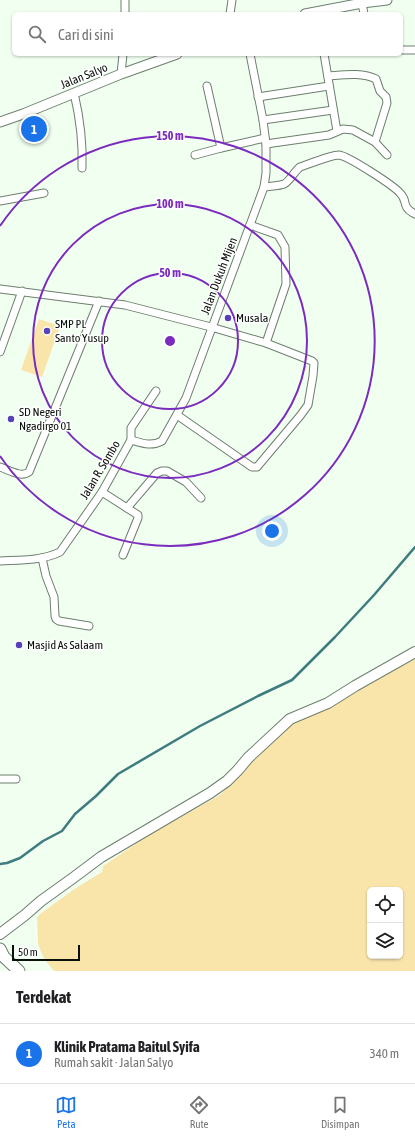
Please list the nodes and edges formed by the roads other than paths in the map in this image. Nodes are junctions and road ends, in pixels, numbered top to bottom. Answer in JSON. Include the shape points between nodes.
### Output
{"nodes":[{"id":1,"x":126,"y":0,"type":"edge"},
{"id":2,"x":232,"y":0,"type":"edge"},
{"id":3,"x":387,"y":0,"type":"edge"},
{"id":4,"x":362,"y":3,"type":"junction"},
{"id":5,"x":125,"y":12,"type":"edge"},
{"id":6,"x":230,"y":12,"type":"edge"},
{"id":7,"x":316,"y":12,"type":"edge"},
{"id":8,"x":364,"y":12,"type":"edge"},
{"id":9,"x":403,"y":50,"type":"edge"},
{"id":10,"x":415,"y":50,"type":"edge"},
{"id":11,"x":122,"y":56,"type":"edge"},
{"id":12,"x":171,"y":56,"type":"edge"},
{"id":13,"x":250,"y":56,"type":"edge"},
{"id":14,"x":326,"y":56,"type":"edge"},
{"id":15,"x":121,"y":74,"type":"junction"},
{"id":16,"x":328,"y":76,"type":"junction"},
{"id":17,"x":207,"y":86,"type":"dead end"},
{"id":18,"x":329,"y":86,"type":"junction"},
{"id":19,"x":74,"y":93,"type":"junction"},
{"id":20,"x":258,"y":97,"type":"junction"},
{"id":21,"x":333,"y":110,"type":"junction"},
{"id":22,"x":263,"y":120,"type":"junction"},
{"id":23,"x":0,"y":122,"type":"edge"},
{"id":24,"x":337,"y":131,"type":"junction"},
{"id":25,"x":266,"y":141,"type":"junction"},
{"id":26,"x":375,"y":142,"type":"junction"},
{"id":27,"x":221,"y":148,"type":"junction"},
{"id":28,"x":195,"y":155,"type":"dead end"},
{"id":29,"x":387,"y":155,"type":"dead end"},
{"id":30,"x":82,"y":168,"type":"dead end"},
{"id":31,"x":264,"y":187,"type":"junction"},
{"id":32,"x":44,"y":193,"type":"dead end"},
{"id":33,"x":0,"y":201,"type":"edge"},
{"id":34,"x":415,"y":214,"type":"edge"},
{"id":35,"x":250,"y":224,"type":"junction"},
{"id":36,"x":0,"y":289,"type":"edge"},
{"id":37,"x":22,"y":292,"type":"junction"},
{"id":38,"x":99,"y":301,"type":"junction"},
{"id":39,"x":211,"y":327,"type":"junction"},
{"id":40,"x":266,"y":343,"type":"junction"},
{"id":41,"x":0,"y":352,"type":"edge"},
{"id":42,"x":156,"y":391,"type":"dead end"},
{"id":43,"x":177,"y":415,"type":"junction"},
{"id":44,"x":131,"y":440,"type":"junction"},
{"id":45,"x":0,"y":467,"type":"edge"},
{"id":46,"x":102,"y":492,"type":"junction"},
{"id":47,"x":201,"y":498,"type":"dead end"},
{"id":48,"x":127,"y":508,"type":"junction"},
{"id":49,"x":123,"y":555,"type":"dead end"},
{"id":50,"x":42,"y":558,"type":"junction"},
{"id":51,"x":0,"y":561,"type":"edge"},
{"id":52,"x":89,"y":626,"type":"dead end"},
{"id":53,"x":415,"y":652,"type":"edge"},
{"id":54,"x":0,"y":779,"type":"edge"},
{"id":55,"x":16,"y":779,"type":"dead end"},
{"id":56,"x":0,"y":934,"type":"edge"},
{"id":57,"x":2,"y":953,"type":"edge"},
{"id":58,"x":5,"y":971,"type":"edge"},
{"id":59,"x":19,"y":971,"type":"edge"}],
"edges":[{"from":1,"to":5,"type":"street"},
{"from":2,"to":6,"type":"street"},
{"from":3,"to":4,"type":"street"},
{"from":4,"to":7,"type":"street"},
{"from":4,"to":8,"type":"street"},
{"from":9,"to":10,"type":"street"},
{"from":11,"to":15,"type":"street"},
{"from":12,"to":15,"type":"street","name":"Jalan Salyo"},
{"from":13,"to":20,"type":"street","name":"Jalan Dukuh Mijen"},
{"from":14,"to":16,"type":"street"},
{"from":15,"to":19,"type":"street","name":"Jalan Salyo"},
{"from":16,"to":18,"type":"street"},
{"from":16,"to":26,"type":"street","via":[[363,75],[376,79],[387,103]]},
{"from":17,"to":27,"type":"street"},
{"from":18,"to":20,"type":"street"},
{"from":18,"to":21,"type":"street"},
{"from":19,"to":23,"type":"street","name":"Jalan Salyo"},
{"from":19,"to":30,"type":"street","via":[[81,130]]},
{"from":20,"to":22,"type":"street","name":"Jalan Dukuh Mijen"},
{"from":21,"to":22,"type":"street"},
{"from":21,"to":24,"type":"street"},
{"from":22,"to":25,"type":"street","name":"Jalan Dukuh Mijen"},
{"from":24,"to":25,"type":"street","via":[[329,135]]},
{"from":24,"to":26,"type":"street","via":[[353,130]]},
{"from":25,"to":27,"type":"street"},
{"from":25,"to":31,"type":"street","name":"Jalan Dukuh Mijen"},
{"from":26,"to":29,"type":"street"},
{"from":27,"to":28,"type":"street"},
{"from":31,"to":34,"type":"street","via":[[284,184],[300,167],[341,156],[399,191],[405,206]]},
{"from":31,"to":35,"type":"street","name":"Jalan Dukuh Mijen"},
{"from":32,"to":33,"type":"street"},
{"from":35,"to":39,"type":"street","name":"Jalan Dukuh Mijen"},
{"from":35,"to":40,"type":"street","via":[[278,235],[285,247],[286,284]]},
{"from":36,"to":37,"type":"street","name":"Jalan Dukuh Mijen"},
{"from":37,"to":38,"type":"street","name":"Jalan Dukuh Mijen"},
{"from":37,"to":41,"type":"street"},
{"from":38,"to":39,"type":"street","name":"Jalan Dukuh Mijen"},
{"from":38,"to":45,"type":"street","via":[[29,472],[24,475]]},
{"from":39,"to":40,"type":"street"},
{"from":39,"to":43,"type":"street","name":"Jalan R. Sombo","via":[[186,398]]},
{"from":40,"to":43,"type":"street","via":[[312,361],[315,369],[308,405],[257,467]]},
{"from":42,"to":44,"type":"street","via":[[131,428]]},
{"from":43,"to":44,"type":"street","name":"Jalan R. Sombo","via":[[162,441],[150,445]]},
{"from":44,"to":46,"type":"street","name":"Jalan R. Sombo"},
{"from":46,"to":48,"type":"street"},
{"from":46,"to":50,"type":"street","name":"Jalan R. Sombo","via":[[60,552]]},
{"from":47,"to":48,"type":"street","via":[[186,482],[167,471],[162,471],[157,473]]},
{"from":48,"to":49,"type":"street","via":[[138,515],[138,518]]},
{"from":50,"to":51,"type":"street","name":"Jalan R. Sombo"},
{"from":50,"to":52,"type":"street","via":[[54,597],[56,619]]},
{"from":53,"to":56,"type":"main road","via":[[328,703],[290,719],[227,781],[101,857]]},
{"from":54,"to":55,"type":"street"},
{"from":57,"to":58,"type":"main road"},
{"from":57,"to":59,"type":"main road"}]}
